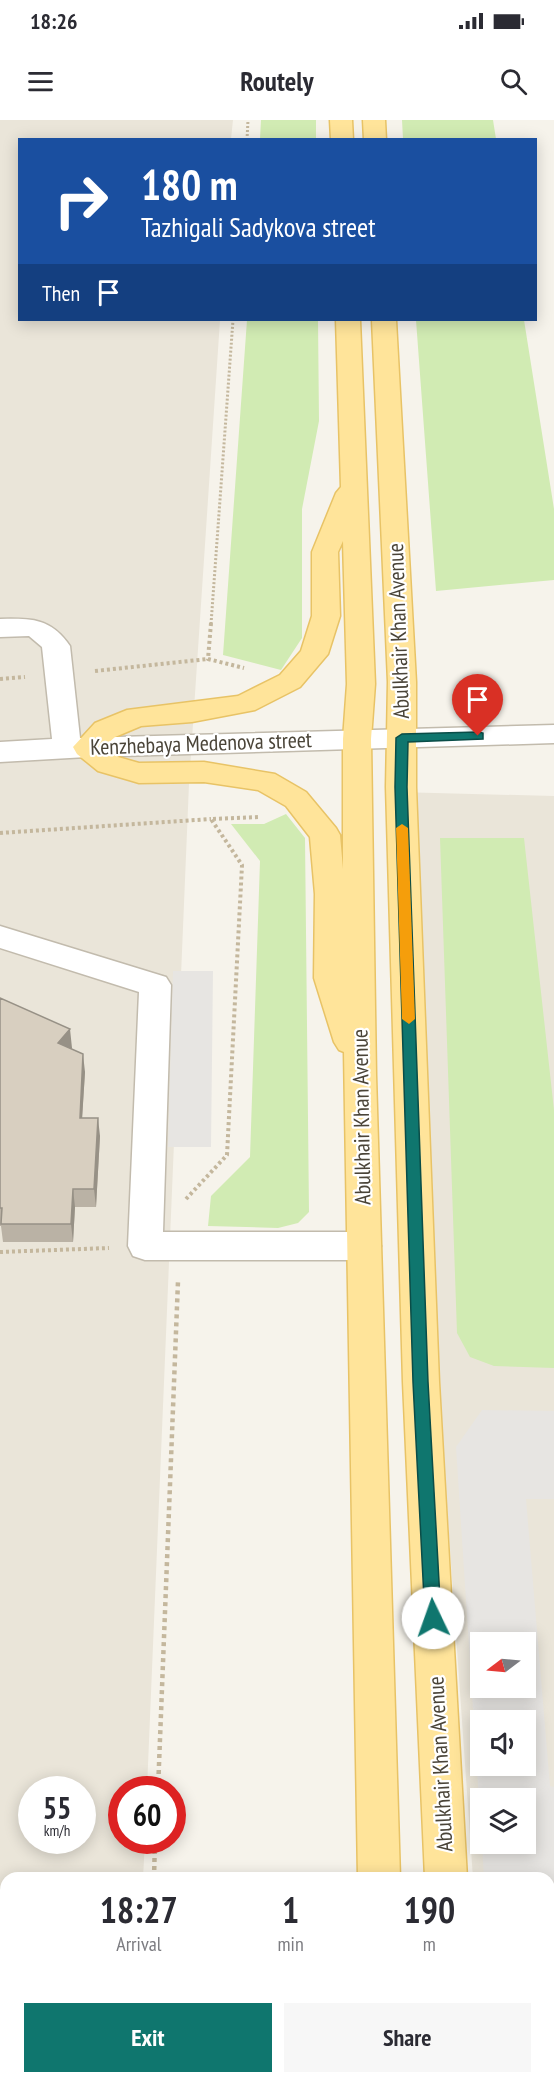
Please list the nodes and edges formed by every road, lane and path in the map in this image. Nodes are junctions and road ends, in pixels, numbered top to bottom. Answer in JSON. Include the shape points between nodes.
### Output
{"nodes":[{"id":1,"x":248,"y":120,"type":"edge"},
{"id":2,"x":341,"y":120,"type":"edge"},
{"id":3,"x":374,"y":120,"type":"edge"},
{"id":4,"x":247,"y":138,"type":"edge"},
{"id":5,"x":342,"y":138,"type":"edge"},
{"id":6,"x":375,"y":138,"type":"edge"},
{"id":7,"x":233,"y":321,"type":"edge"},
{"id":8,"x":348,"y":321,"type":"edge"},
{"id":9,"x":384,"y":321,"type":"edge"},
{"id":10,"x":353,"y":484,"type":"junction"},
{"id":11,"x":0,"y":628,"type":"edge"},
{"id":12,"x":208,"y":659,"type":"junction"},
{"id":13,"x":59,"y":675,"type":"junction"},
{"id":14,"x":0,"y":679,"type":"edge"},
{"id":15,"x":290,"y":681,"type":"junction"},
{"id":16,"x":554,"y":734,"type":"edge"},
{"id":17,"x":402,"y":738,"type":"junction"},
{"id":18,"x":357,"y":740,"type":"junction"},
{"id":19,"x":77,"y":747,"type":"junction"},
{"id":20,"x":0,"y":752,"type":"edge"},
{"id":21,"x":296,"y":799,"type":"junction"},
{"id":22,"x":211,"y":819,"type":"junction"},
{"id":23,"x":0,"y":833,"type":"edge"},
{"id":24,"x":0,"y":937,"type":"edge"},
{"id":25,"x":360,"y":1075,"type":"junction"},
{"id":26,"x":145,"y":1246,"type":"junction"},
{"id":27,"x":180,"y":1246,"type":"junction"},
{"id":28,"x":364,"y":1246,"type":"junction"},
{"id":29,"x":0,"y":1252,"type":"edge"},
{"id":30,"x":159,"y":1776,"type":"edge"},
{"id":31,"x":155,"y":1854,"type":"edge"},
{"id":32,"x":154,"y":1872,"type":"edge"},
{"id":33,"x":379,"y":1872,"type":"edge"},
{"id":34,"x":446,"y":1872,"type":"edge"}],
"edges":[{"from":1,"to":4,"type":"path"},
{"from":2,"to":5,"type":"main road"},
{"from":3,"to":6,"type":"main road"},
{"from":7,"to":12,"type":"path"},
{"from":8,"to":10,"type":"main road","name":"Abulkhair Khan Avenue"},
{"from":9,"to":17,"type":"main road","name":"Abulkhair Khan Avenue"},
{"from":10,"to":15,"type":"main road","via":[[325,552],[326,616],[314,654]]},
{"from":10,"to":18,"type":"main road","name":"Abulkhair Khan Avenue","via":[[361,684]]},
{"from":11,"to":13,"type":"street","via":[[29,626],[48,634],[56,646]]},
{"from":12,"to":13,"type":"path"},
{"from":12,"to":15,"type":"path"},
{"from":13,"to":14,"type":"path"},
{"from":13,"to":19,"type":"street"},
{"from":15,"to":19,"type":"main road","via":[[245,704],[137,717]]},
{"from":16,"to":17,"type":"street","name":"Kenzhebaya Medenova street"},
{"from":17,"to":18,"type":"street","name":"Kenzhebaya Medenova street"},
{"from":17,"to":34,"type":"main road","name":"Abulkhair Khan Avenue","via":[[421,1382]]},
{"from":18,"to":19,"type":"street","name":"Kenzhebaya Medenova street"},
{"from":18,"to":25,"type":"main road","name":"Abulkhair Khan Avenue"},
{"from":19,"to":20,"type":"street","name":"Kenzhebaya Medenova street"},
{"from":19,"to":21,"type":"main road","via":[[108,764],[139,773],[204,772],[265,781]]},
{"from":21,"to":22,"type":"path","via":[[260,817]]},
{"from":21,"to":25,"type":"main road","via":[[325,835],[330,978]]},
{"from":22,"to":23,"type":"path"},
{"from":22,"to":27,"type":"path","via":[[242,865],[227,1155],[184,1201]]},
{"from":24,"to":26,"type":"street","via":[[154,985]]},
{"from":25,"to":28,"type":"main road","name":"Abulkhair Khan Avenue"},
{"from":26,"to":27,"type":"street"},
{"from":26,"to":29,"type":"path"},
{"from":27,"to":28,"type":"street"},
{"from":27,"to":30,"type":"path"},
{"from":28,"to":33,"type":"main road","name":"Abulkhair Khan Avenue"},
{"from":31,"to":32,"type":"path"}]}
